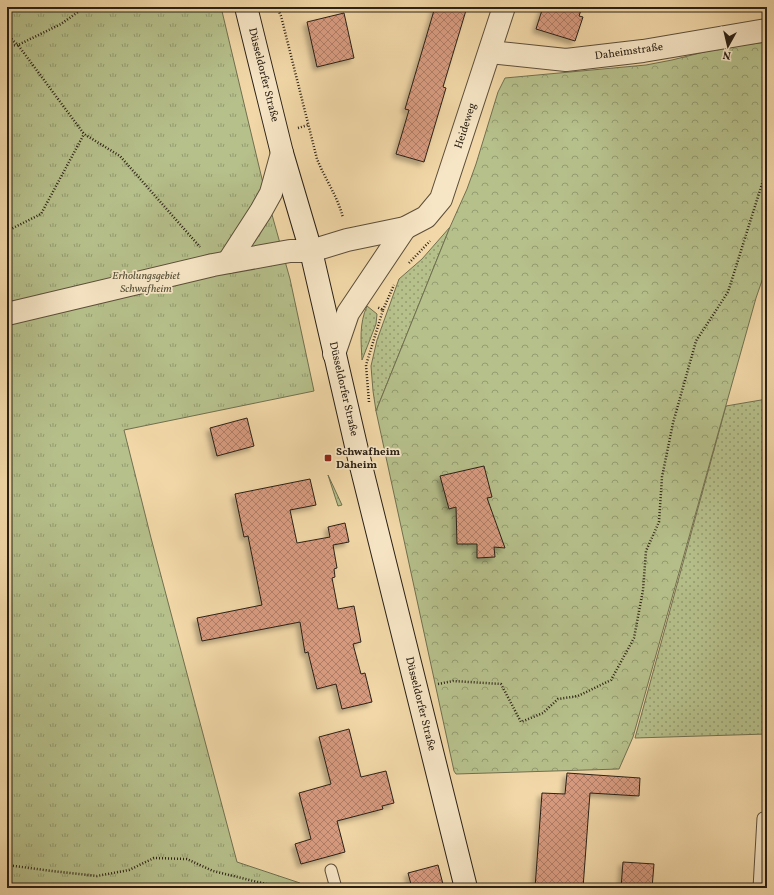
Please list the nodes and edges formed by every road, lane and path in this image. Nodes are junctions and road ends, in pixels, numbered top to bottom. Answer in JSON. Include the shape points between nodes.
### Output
{"nodes":[{"id":1,"x":85,"y":7,"type":"edge"},
{"id":2,"x":246,"y":7,"type":"edge"},
{"id":3,"x":277,"y":7,"type":"edge"},
{"id":4,"x":504,"y":7,"type":"edge"},
{"id":5,"x":767,"y":30,"type":"edge"},
{"id":6,"x":7,"y":35,"type":"edge"},
{"id":7,"x":7,"y":46,"type":"edge"},
{"id":8,"x":18,"y":46,"type":"junction"},
{"id":9,"x":490,"y":52,"type":"junction"},
{"id":10,"x":84,"y":134,"type":"junction"},
{"id":11,"x":282,"y":153,"type":"junction"},
{"id":12,"x":767,"y":168,"type":"edge"},
{"id":13,"x":405,"y":228,"type":"junction"},
{"id":14,"x":7,"y":232,"type":"edge"},
{"id":15,"x":434,"y":235,"type":"dead end"},
{"id":16,"x":347,"y":240,"type":"junction"},
{"id":17,"x":200,"y":247,"type":"dead end"},
{"id":18,"x":311,"y":251,"type":"junction"},
{"id":19,"x":228,"y":262,"type":"junction"},
{"id":20,"x":405,"y":268,"type":"dead end"},
{"id":21,"x":397,"y":279,"type":"dead end"},
{"id":22,"x":362,"y":292,"type":"junction"},
{"id":23,"x":383,"y":310,"type":"junction"},
{"id":24,"x":7,"y":314,"type":"edge"},
{"id":25,"x":334,"y":354,"type":"junction"},
{"id":26,"x":371,"y":408,"type":"dead end"},
{"id":27,"x":433,"y":684,"type":"dead end"},
{"id":28,"x":763,"y":818,"type":"dead end"},
{"id":29,"x":7,"y":865,"type":"edge"},
{"id":30,"x":331,"y":870,"type":"dead end"},
{"id":31,"x":292,"y":888,"type":"edge"},
{"id":32,"x":336,"y":888,"type":"edge"},
{"id":33,"x":466,"y":888,"type":"edge"},
{"id":34,"x":759,"y":888,"type":"edge"}],
"edges":[{"from":1,"to":8,"type":"path","via":[[61,24]]},
{"from":2,"to":11,"type":"street","name":"Düsseldorfer Straße"},
{"from":3,"to":16,"type":"path","via":[[317,159],[338,200]]},
{"from":4,"to":9,"type":"street","name":"Heideweg"},
{"from":5,"to":9,"type":"street","name":"Daheimstraße","via":[[643,51],[566,60]]},
{"from":6,"to":8,"type":"path"},
{"from":7,"to":8,"type":"path"},
{"from":8,"to":10,"type":"path"},
{"from":9,"to":13,"type":"street","name":"Heideweg","via":[[441,199],[426,217]]},
{"from":10,"to":14,"type":"path","via":[[41,214]]},
{"from":10,"to":17,"type":"path","via":[[120,156]]},
{"from":11,"to":18,"type":"street","name":"Düsseldorfer Straße"},
{"from":11,"to":19,"type":"street","via":[[271,193]]},
{"from":12,"to":27,"type":"path","via":[[728,292],[696,341],[673,423],[662,477],[659,522],[646,551],[643,590],[634,638],[611,680],[578,696],[558,699],[543,714],[521,722],[501,684],[453,681]]},
{"from":13,"to":16,"type":"street","name":"Heideweg"},
{"from":13,"to":22,"type":"street","name":"Heideweg"},
{"from":15,"to":20,"type":"path"},
{"from":16,"to":18,"type":"street","name":"Heideweg"},
{"from":18,"to":19,"type":"street","name":"Heideweg","via":[[290,251]]},
{"from":18,"to":25,"type":"street","name":"Düsseldorfer Straße"},
{"from":19,"to":24,"type":"street","name":"Heideweg"},
{"from":21,"to":23,"type":"path"},
{"from":22,"to":23,"type":"path","via":[[371,304]]},
{"from":22,"to":25,"type":"street","name":"Heideweg","via":[[348,312]]},
{"from":23,"to":26,"type":"path","via":[[366,365]]},
{"from":25,"to":33,"type":"street","name":"Düsseldorfer Straße"},
{"from":28,"to":34,"type":"lane"},
{"from":29,"to":31,"type":"path","via":[[97,876],[129,870],[154,858],[186,859],[213,871]]},
{"from":30,"to":32,"type":"lane"}]}
